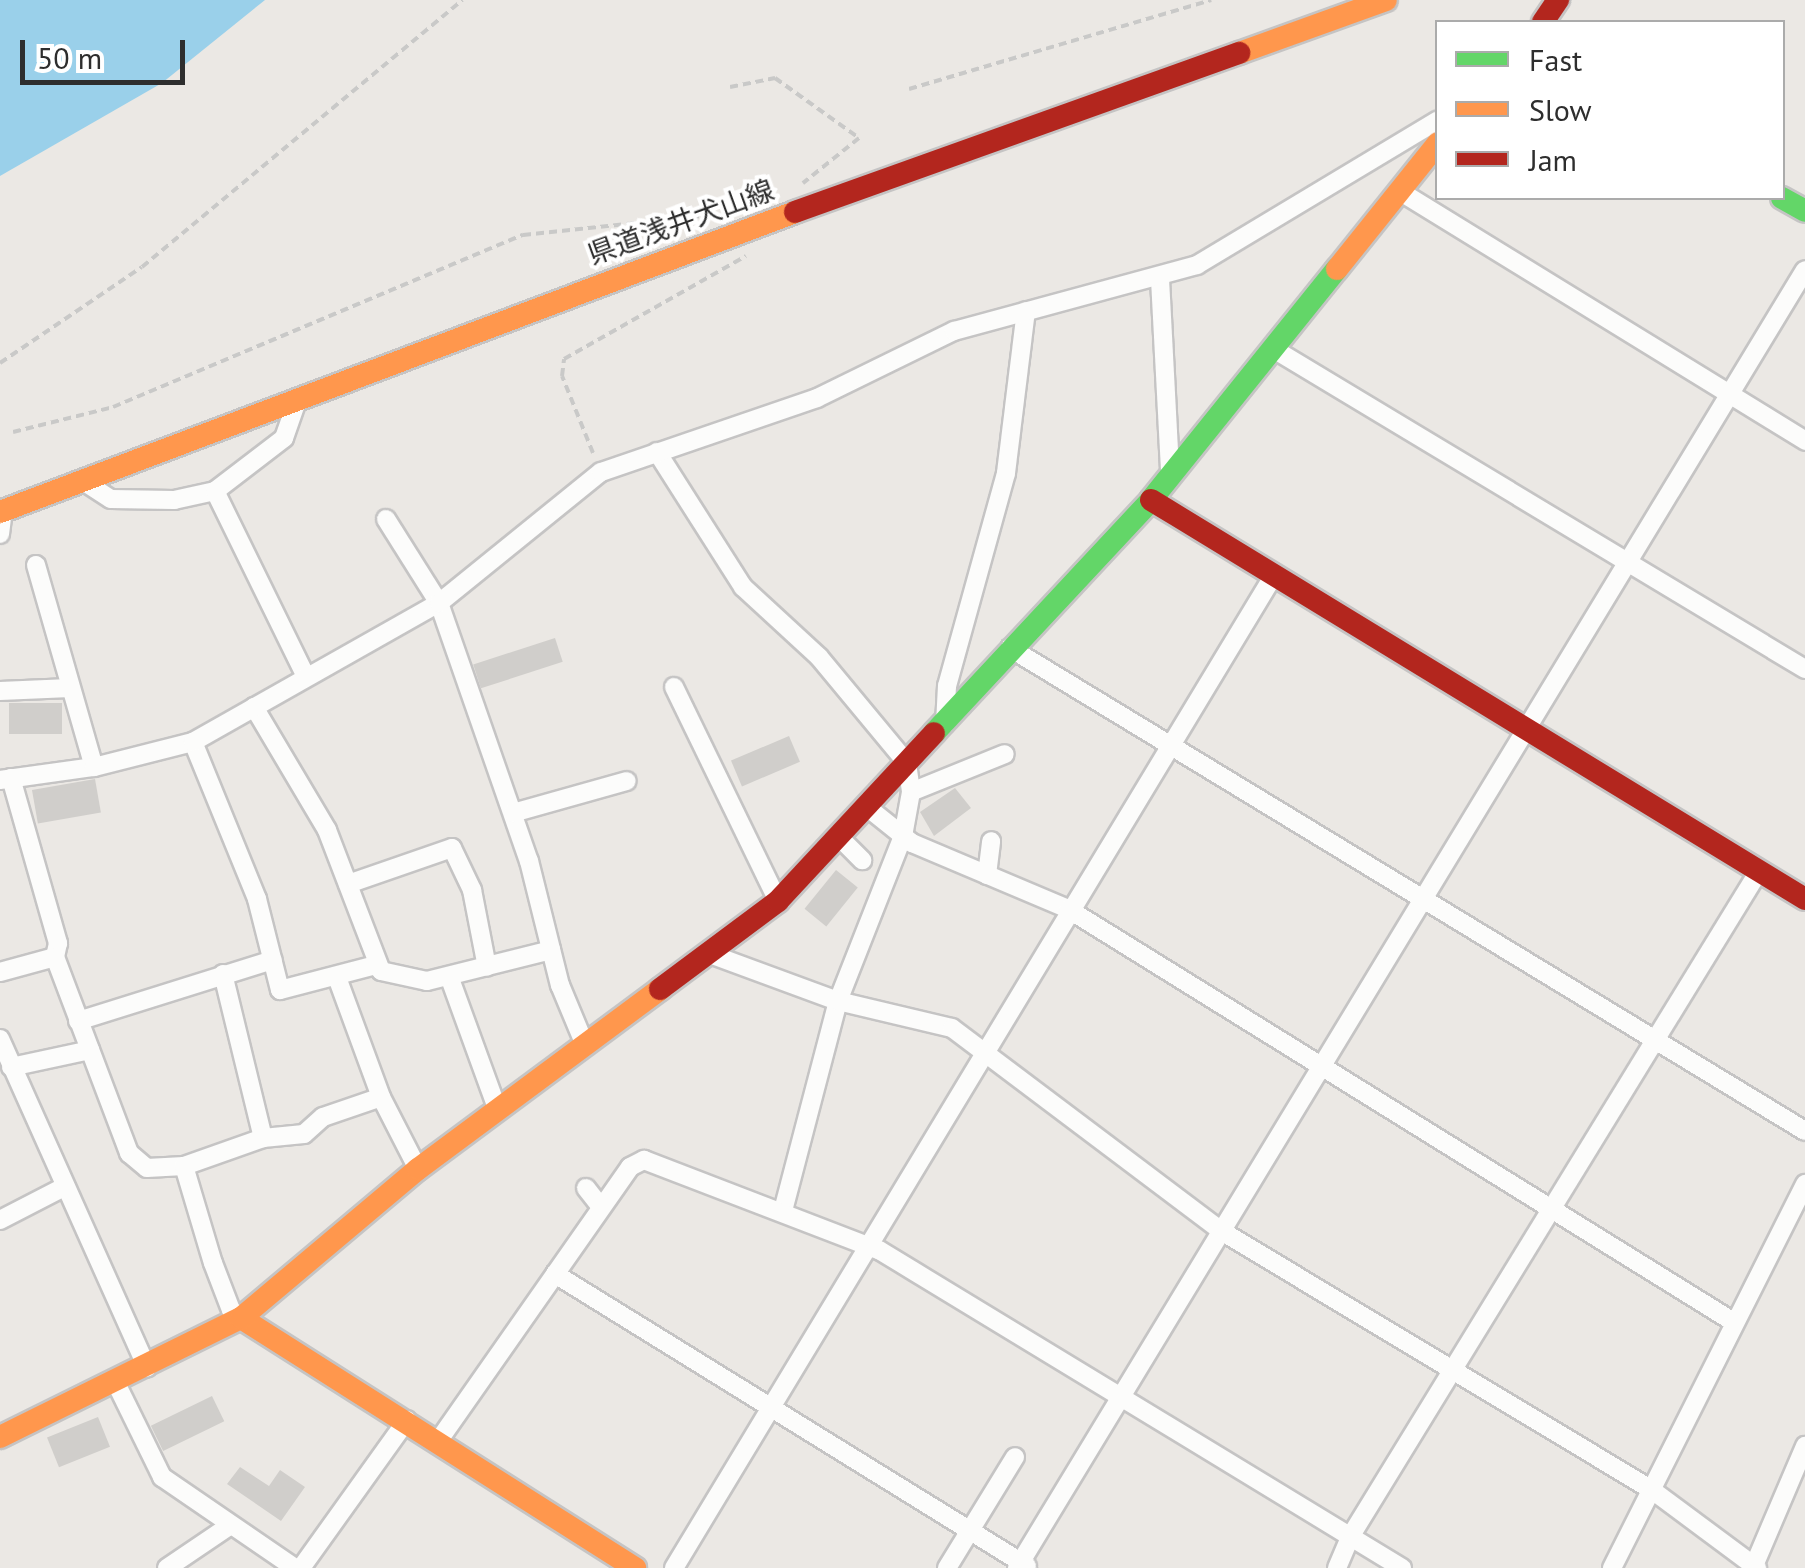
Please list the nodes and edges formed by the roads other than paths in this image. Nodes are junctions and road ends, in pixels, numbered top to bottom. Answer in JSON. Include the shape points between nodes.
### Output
{"nodes":[{"id":1,"x":1386,"y":0,"type":"edge"},
{"id":2,"x":1435,"y":122,"type":"edge"},
{"id":3,"x":1435,"y":147,"type":"edge"},
{"id":4,"x":1402,"y":192,"type":"junction"},
{"id":5,"x":1805,"y":270,"type":"edge"},
{"id":6,"x":1160,"y":279,"type":"junction"},
{"id":7,"x":1026,"y":311,"type":"junction"},
{"id":8,"x":1272,"y":348,"type":"junction"},
{"id":9,"x":1731,"y":396,"type":"junction"},
{"id":10,"x":298,"y":398,"type":"junction"},
{"id":11,"x":1805,"y":440,"type":"edge"},
{"id":12,"x":657,"y":452,"type":"junction"},
{"id":13,"x":1170,"y":473,"type":"junction"},
{"id":14,"x":82,"y":480,"type":"junction"},
{"id":15,"x":215,"y":491,"type":"junction"},
{"id":16,"x":1150,"y":500,"type":"junction"},
{"id":17,"x":1,"y":519,"type":"edge"},
{"id":18,"x":386,"y":519,"type":"dead end"},
{"id":19,"x":1632,"y":562,"type":"junction"},
{"id":20,"x":36,"y":565,"type":"dead end"},
{"id":21,"x":1274,"y":575,"type":"junction"},
{"id":22,"x":439,"y":603,"type":"junction"},
{"id":23,"x":1010,"y":648,"type":"junction"},
{"id":24,"x":1805,"y":670,"type":"edge"},
{"id":25,"x":306,"y":677,"type":"junction"},
{"id":26,"x":674,"y":687,"type":"dead end"},
{"id":27,"x":70,"y":688,"type":"junction"},
{"id":28,"x":0,"y":691,"type":"edge"},
{"id":29,"x":254,"y":707,"type":"junction"},
{"id":30,"x":945,"y":724,"type":"junction"},
{"id":31,"x":1529,"y":730,"type":"junction"},
{"id":32,"x":193,"y":742,"type":"junction"},
{"id":33,"x":1171,"y":748,"type":"junction"},
{"id":34,"x":1005,"y":754,"type":"dead end"},
{"id":35,"x":907,"y":763,"type":"junction"},
{"id":36,"x":94,"y":768,"type":"junction"},
{"id":37,"x":6,"y":779,"type":"edge"},
{"id":38,"x":628,"y":781,"type":"dead end"},
{"id":39,"x":911,"y":792,"type":"junction"},
{"id":40,"x":867,"y":807,"type":"junction"},
{"id":41,"x":512,"y":814,"type":"junction"},
{"id":42,"x":902,"y":836,"type":"junction"},
{"id":43,"x":839,"y":837,"type":"junction"},
{"id":44,"x":991,"y":840,"type":"dead end"},
{"id":45,"x":862,"y":860,"type":"dead end"},
{"id":46,"x":1760,"y":871,"type":"junction"},
{"id":47,"x":987,"y":875,"type":"junction"},
{"id":48,"x":348,"y":884,"type":"junction"},
{"id":49,"x":1805,"y":899,"type":"edge"},
{"id":50,"x":778,"y":901,"type":"junction"},
{"id":51,"x":1424,"y":902,"type":"junction"},
{"id":52,"x":1068,"y":909,"type":"junction"},
{"id":53,"x":552,"y":950,"type":"junction"},
{"id":54,"x":710,"y":954,"type":"junction"},
{"id":55,"x":55,"y":957,"type":"junction"},
{"id":56,"x":273,"y":960,"type":"junction"},
{"id":57,"x":376,"y":965,"type":"junction"},
{"id":58,"x":486,"y":967,"type":"junction"},
{"id":59,"x":0,"y":972,"type":"edge"},
{"id":60,"x":223,"y":974,"type":"junction"},
{"id":61,"x":449,"y":976,"type":"junction"},
{"id":62,"x":338,"y":980,"type":"junction"},
{"id":63,"x":838,"y":1002,"type":"junction"},
{"id":64,"x":78,"y":1021,"type":"junction"},
{"id":65,"x":0,"y":1039,"type":"edge"},
{"id":66,"x":1658,"y":1040,"type":"junction"},
{"id":67,"x":585,"y":1045,"type":"junction"},
{"id":68,"x":90,"y":1050,"type":"junction"},
{"id":69,"x":982,"y":1053,"type":"junction"},
{"id":70,"x":11,"y":1066,"type":"junction"},
{"id":71,"x":1321,"y":1066,"type":"junction"},
{"id":72,"x":380,"y":1097,"type":"junction"},
{"id":73,"x":497,"y":1108,"type":"junction"},
{"id":74,"x":1805,"y":1131,"type":"edge"},
{"id":75,"x":263,"y":1138,"type":"junction"},
{"id":76,"x":184,"y":1166,"type":"junction"},
{"id":77,"x":418,"y":1170,"type":"junction"},
{"id":78,"x":1805,"y":1184,"type":"edge"},
{"id":79,"x":64,"y":1187,"type":"junction"},
{"id":80,"x":586,"y":1188,"type":"dead end"},
{"id":81,"x":1552,"y":1205,"type":"junction"},
{"id":82,"x":602,"y":1207,"type":"junction"},
{"id":83,"x":783,"y":1211,"type":"junction"},
{"id":84,"x":0,"y":1220,"type":"edge"},
{"id":85,"x":1223,"y":1232,"type":"junction"},
{"id":86,"x":866,"y":1244,"type":"junction"},
{"id":87,"x":556,"y":1274,"type":"junction"},
{"id":88,"x":241,"y":1318,"type":"junction"},
{"id":89,"x":1732,"y":1321,"type":"junction"},
{"id":90,"x":147,"y":1368,"type":"junction"},
{"id":91,"x":1454,"y":1370,"type":"junction"},
{"id":92,"x":116,"y":1383,"type":"junction"},
{"id":93,"x":1122,"y":1398,"type":"junction"},
{"id":94,"x":767,"y":1406,"type":"junction"},
{"id":95,"x":407,"y":1420,"type":"junction"},
{"id":96,"x":0,"y":1437,"type":"edge"},
{"id":97,"x":439,"y":1440,"type":"junction"},
{"id":98,"x":1805,"y":1446,"type":"edge"},
{"id":99,"x":1015,"y":1456,"type":"dead end"},
{"id":100,"x":1652,"y":1490,"type":"junction"},
{"id":101,"x":229,"y":1526,"type":"junction"},
{"id":102,"x":970,"y":1531,"type":"junction"},
{"id":103,"x":1350,"y":1538,"type":"junction"},
{"id":104,"x":1023,"y":1566,"type":"edge"},
{"id":105,"x":1755,"y":1567,"type":"edge"},
{"id":106,"x":167,"y":1568,"type":"edge"},
{"id":107,"x":298,"y":1568,"type":"edge"},
{"id":108,"x":635,"y":1568,"type":"edge"},
{"id":109,"x":674,"y":1568,"type":"edge"},
{"id":110,"x":947,"y":1568,"type":"edge"},
{"id":111,"x":1337,"y":1568,"type":"edge"},
{"id":112,"x":1402,"y":1568,"type":"edge"},
{"id":113,"x":1612,"y":1568,"type":"edge"}],
"edges":[{"from":1,"to":10,"type":"street","name":"県道浅井犬山線"},
{"from":2,"to":6,"type":"street","via":[[1308,193],[1234,248]]},
{"from":3,"to":4,"type":"street"},
{"from":4,"to":8,"type":"street"},
{"from":4,"to":9,"type":"street"},
{"from":5,"to":9,"type":"street"},
{"from":6,"to":7,"type":"street"},
{"from":6,"to":13,"type":"street"},
{"from":7,"to":12,"type":"street","via":[[954,331],[817,398]]},
{"from":7,"to":30,"type":"street","via":[[1006,473],[947,686]]},
{"from":8,"to":13,"type":"street"},
{"from":8,"to":19,"type":"street"},
{"from":9,"to":11,"type":"street"},
{"from":9,"to":19,"type":"street"},
{"from":10,"to":14,"type":"street","name":"県道浅井犬山線"},
{"from":10,"to":15,"type":"street","via":[[284,438]]},
{"from":12,"to":22,"type":"street","via":[[601,472]]},
{"from":12,"to":35,"type":"street","via":[[744,586],[819,657]]},
{"from":13,"to":16,"type":"street"},
{"from":14,"to":15,"type":"street","via":[[111,499],[174,500]]},
{"from":14,"to":17,"type":"street","name":"県道浅井犬山線"},
{"from":15,"to":25,"type":"street"},
{"from":16,"to":21,"type":"street"},
{"from":16,"to":23,"type":"street"},
{"from":18,"to":22,"type":"street"},
{"from":19,"to":24,"type":"street"},
{"from":19,"to":31,"type":"street"},
{"from":20,"to":27,"type":"street"},
{"from":21,"to":31,"type":"street"},
{"from":21,"to":33,"type":"street"},
{"from":22,"to":25,"type":"street"},
{"from":22,"to":41,"type":"street"},
{"from":23,"to":30,"type":"street"},
{"from":23,"to":33,"type":"street"},
{"from":25,"to":29,"type":"street"},
{"from":26,"to":50,"type":"street"},
{"from":27,"to":28,"type":"street"},
{"from":27,"to":36,"type":"street"},
{"from":29,"to":32,"type":"street"},
{"from":29,"to":48,"type":"street","via":[[326,830]]},
{"from":30,"to":35,"type":"street"},
{"from":31,"to":46,"type":"street"},
{"from":31,"to":51,"type":"street"},
{"from":32,"to":36,"type":"street"},
{"from":32,"to":56,"type":"street","via":[[257,898]]},
{"from":33,"to":51,"type":"street"},
{"from":33,"to":52,"type":"street"},
{"from":34,"to":39,"type":"street"},
{"from":35,"to":39,"type":"street"},
{"from":35,"to":40,"type":"street"},
{"from":36,"to":37,"type":"street"},
{"from":37,"to":55,"type":"street","via":[[58,943]]},
{"from":38,"to":41,"type":"street"},
{"from":39,"to":42,"type":"street"},
{"from":40,"to":42,"type":"street"},
{"from":40,"to":43,"type":"street"},
{"from":41,"to":53,"type":"street"},
{"from":42,"to":47,"type":"street"},
{"from":42,"to":63,"type":"street"},
{"from":43,"to":45,"type":"street"},
{"from":43,"to":50,"type":"street"},
{"from":44,"to":47,"type":"street"},
{"from":46,"to":49,"type":"street"},
{"from":46,"to":66,"type":"street"},
{"from":47,"to":52,"type":"street"},
{"from":48,"to":57,"type":"street"},
{"from":48,"to":58,"type":"street","via":[[452,848],[472,890]]},
{"from":50,"to":54,"type":"street"},
{"from":51,"to":66,"type":"street"},
{"from":51,"to":71,"type":"street"},
{"from":52,"to":69,"type":"street"},
{"from":52,"to":71,"type":"street"},
{"from":53,"to":58,"type":"street"},
{"from":53,"to":67,"type":"street"},
{"from":54,"to":63,"type":"street"},
{"from":54,"to":67,"type":"street"},
{"from":55,"to":59,"type":"street"},
{"from":55,"to":64,"type":"street"},
{"from":56,"to":60,"type":"street"},
{"from":56,"to":62,"type":"street","via":[[280,990]]},
{"from":57,"to":61,"type":"street","via":[[408,982]]},
{"from":57,"to":62,"type":"street"},
{"from":58,"to":61,"type":"street"},
{"from":60,"to":64,"type":"street"},
{"from":60,"to":75,"type":"street"},
{"from":61,"to":73,"type":"street"},
{"from":62,"to":72,"type":"street"},
{"from":63,"to":69,"type":"street","via":[[952,1028]]},
{"from":63,"to":83,"type":"street"},
{"from":64,"to":68,"type":"street"},
{"from":65,"to":70,"type":"street"},
{"from":66,"to":74,"type":"street"},
{"from":66,"to":81,"type":"street"},
{"from":67,"to":73,"type":"street"},
{"from":68,"to":70,"type":"street"},
{"from":68,"to":76,"type":"street","via":[[133,1159],[146,1168]]},
{"from":69,"to":85,"type":"street"},
{"from":69,"to":86,"type":"street"},
{"from":70,"to":79,"type":"street"},
{"from":71,"to":81,"type":"street"},
{"from":71,"to":85,"type":"street"},
{"from":72,"to":75,"type":"street","via":[[323,1116],[304,1134]]},
{"from":72,"to":77,"type":"street"},
{"from":73,"to":77,"type":"street"},
{"from":75,"to":76,"type":"street"},
{"from":76,"to":88,"type":"street","via":[[213,1263],[231,1310]]},
{"from":77,"to":88,"type":"street"},
{"from":78,"to":89,"type":"street"},
{"from":79,"to":84,"type":"street"},
{"from":79,"to":90,"type":"street"},
{"from":80,"to":82,"type":"street"},
{"from":81,"to":89,"type":"street"},
{"from":81,"to":91,"type":"street"},
{"from":82,"to":83,"type":"street","via":[[630,1167],[644,1160]]},
{"from":82,"to":87,"type":"street"},
{"from":83,"to":86,"type":"street"},
{"from":85,"to":91,"type":"street"},
{"from":85,"to":93,"type":"street"},
{"from":86,"to":93,"type":"street"},
{"from":86,"to":94,"type":"street"},
{"from":87,"to":94,"type":"street"},
{"from":87,"to":97,"type":"street"},
{"from":88,"to":90,"type":"street"},
{"from":88,"to":95,"type":"street"},
{"from":89,"to":100,"type":"street"},
{"from":90,"to":92,"type":"street"},
{"from":91,"to":100,"type":"street"},
{"from":91,"to":103,"type":"street"},
{"from":92,"to":96,"type":"street"},
{"from":92,"to":101,"type":"street","via":[[162,1477]]},
{"from":93,"to":103,"type":"street"},
{"from":93,"to":104,"type":"street"},
{"from":94,"to":102,"type":"street"},
{"from":94,"to":109,"type":"street"},
{"from":95,"to":97,"type":"street"},
{"from":95,"to":107,"type":"street"},
{"from":97,"to":108,"type":"street"},
{"from":98,"to":105,"type":"street"},
{"from":99,"to":102,"type":"street"},
{"from":100,"to":105,"type":"street"},
{"from":100,"to":113,"type":"street"},
{"from":101,"to":106,"type":"street"},
{"from":101,"to":107,"type":"street"},
{"from":102,"to":104,"type":"street"},
{"from":102,"to":110,"type":"street"},
{"from":103,"to":111,"type":"street"},
{"from":103,"to":112,"type":"street"}]}
